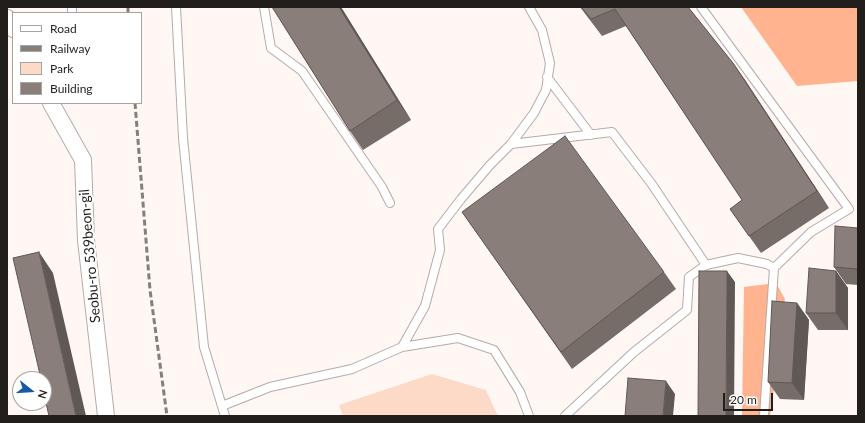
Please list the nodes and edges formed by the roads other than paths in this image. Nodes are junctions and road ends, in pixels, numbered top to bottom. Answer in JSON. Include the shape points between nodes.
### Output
{"nodes":[{"id":1,"x":176,"y":7,"type":"edge"},
{"id":2,"x":264,"y":7,"type":"edge"},
{"id":3,"x":529,"y":7,"type":"edge"},
{"id":4,"x":701,"y":7,"type":"edge"},
{"id":5,"x":7,"y":18,"type":"edge"},
{"id":6,"x":12,"y":27,"type":"edge"},
{"id":7,"x":547,"y":77,"type":"junction"},
{"id":8,"x":52,"y":104,"type":"edge"},
{"id":9,"x":591,"y":135,"type":"junction"},
{"id":10,"x":511,"y":144,"type":"junction"},
{"id":11,"x":390,"y":203,"type":"dead end"},
{"id":12,"x":706,"y":265,"type":"junction"},
{"id":13,"x":774,"y":268,"type":"junction"},
{"id":14,"x":402,"y":347,"type":"junction"},
{"id":15,"x":222,"y":406,"type":"junction"},
{"id":16,"x":106,"y":416,"type":"edge"},
{"id":17,"x":225,"y":416,"type":"edge"},
{"id":18,"x":529,"y":416,"type":"edge"},
{"id":19,"x":565,"y":416,"type":"edge"},
{"id":20,"x":764,"y":416,"type":"edge"}],
"edges":[{"from":1,"to":15,"type":"lane","via":[[183,138],[204,347]]},
{"from":2,"to":11,"type":"lane","via":[[271,48],[302,71],[382,187]]},
{"from":3,"to":7,"type":"lane","via":[[542,30],[550,63]]},
{"from":4,"to":13,"type":"lane","via":[[849,209],[811,232]]},
{"from":5,"to":6,"type":"street"},
{"from":7,"to":9,"type":"lane"},
{"from":7,"to":10,"type":"lane","via":[[546,90],[534,113]]},
{"from":8,"to":16,"type":"street","name":"Seobu-ro 539beon-gil","via":[[83,160],[86,240]]},
{"from":9,"to":10,"type":"lane"},
{"from":9,"to":12,"type":"lane","via":[[612,132],[651,183]]},
{"from":10,"to":14,"type":"lane","via":[[490,165],[438,229],[440,250],[425,306]]},
{"from":12,"to":13,"type":"lane","via":[[738,258]]},
{"from":12,"to":19,"type":"lane","via":[[689,277],[687,310],[634,352]]},
{"from":13,"to":20,"type":"lane"},
{"from":14,"to":15,"type":"lane","via":[[352,369],[270,387]]},
{"from":14,"to":18,"type":"lane","via":[[458,338],[494,350],[520,392]]},
{"from":15,"to":17,"type":"lane"}]}
